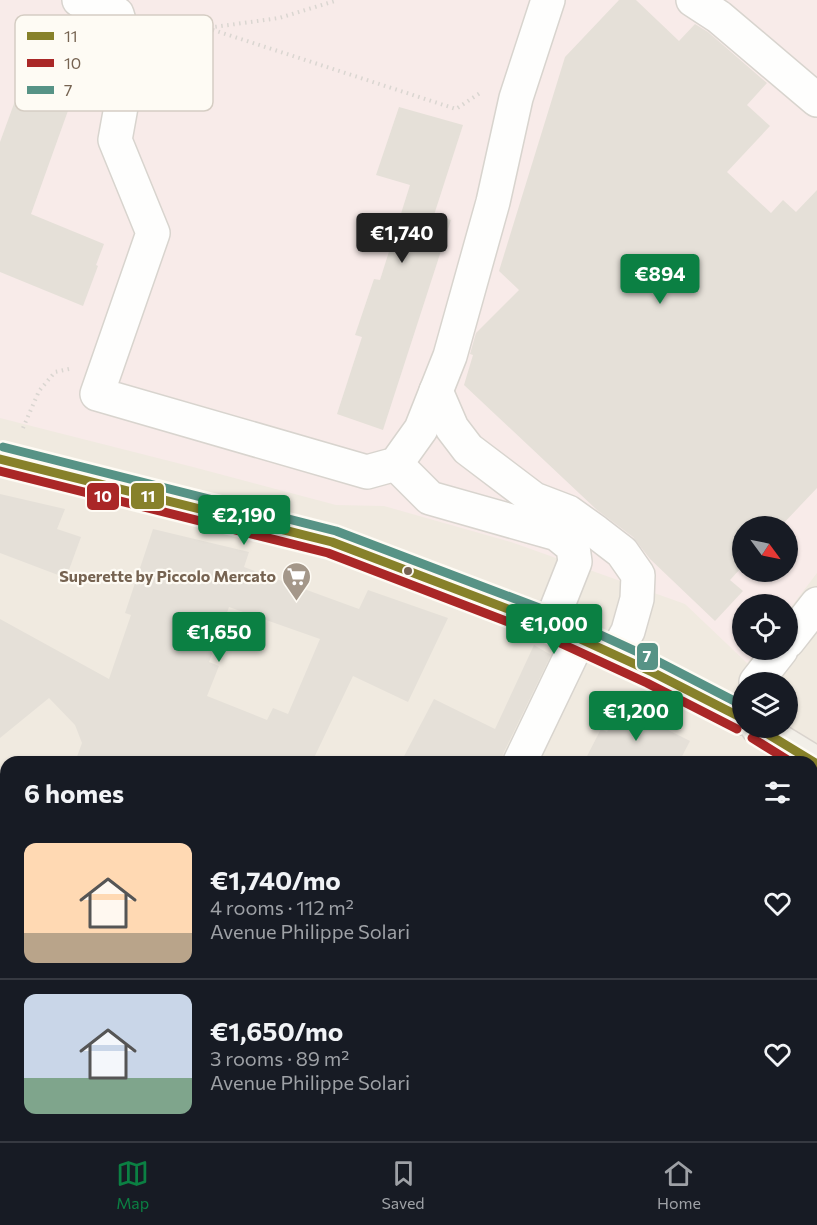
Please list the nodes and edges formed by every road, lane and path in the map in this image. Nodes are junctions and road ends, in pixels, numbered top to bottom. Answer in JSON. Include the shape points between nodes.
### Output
{"nodes":[{"id":1,"x":79,"y":0,"type":"edge"},
{"id":2,"x":338,"y":0,"type":"edge"},
{"id":3,"x":548,"y":0,"type":"edge"},
{"id":4,"x":693,"y":0,"type":"edge"},
{"id":5,"x":117,"y":14,"type":"joint"},
{"id":6,"x":123,"y":15,"type":"edge"},
{"id":7,"x":213,"y":27,"type":"edge"},
{"id":8,"x":213,"y":30,"type":"edge"},
{"id":9,"x":516,"y":98,"type":"junction"},
{"id":10,"x":817,"y":99,"type":"edge"},
{"id":11,"x":120,"y":111,"type":"edge"},
{"id":12,"x":105,"y":373,"type":"junction"},
{"id":13,"x":436,"y":391,"type":"junction"},
{"id":14,"x":3,"y":460,"type":"edge"},
{"id":15,"x":396,"y":464,"type":"junction"},
{"id":16,"x":550,"y":625,"type":"junction"},
{"id":17,"x":579,"y":639,"type":"junction"},
{"id":18,"x":615,"y":655,"type":"junction"},
{"id":19,"x":773,"y":660,"type":"edge"},
{"id":20,"x":764,"y":672,"type":"edge"},
{"id":21,"x":732,"y":711,"type":"edge"},
{"id":22,"x":777,"y":738,"type":"edge"},
{"id":23,"x":523,"y":756,"type":"edge"},
{"id":24,"x":805,"y":756,"type":"edge"}],
"edges":[{"from":1,"to":5,"type":"street"},
{"from":2,"to":7,"type":"path","via":[[279,18]]},
{"from":3,"to":9,"type":"street"},
{"from":4,"to":10,"type":"street"},
{"from":5,"to":6,"type":"path"},
{"from":8,"to":9,"type":"path","via":[[456,109],[485,89]]},
{"from":9,"to":13,"type":"street","via":[[493,202],[450,356]]},
{"from":11,"to":12,"type":"street","via":[[115,140],[153,233]]},
{"from":12,"to":14,"type":"path","via":[[81,367],[55,372],[39,391]]},
{"from":12,"to":15,"type":"street","via":[[97,394],[367,472]]},
{"from":13,"to":15,"type":"street","via":[[421,429]]},
{"from":13,"to":18,"type":"street","via":[[452,428],[468,449],[534,499],[568,512],[596,532],[622,552],[638,575],[637,599],[628,631]]},
{"from":14,"to":16,"type":"main road","via":[[332,542]]},
{"from":15,"to":16,"type":"street","via":[[430,498],[558,534],[573,547],[575,562]]},
{"from":16,"to":17,"type":"main road"},
{"from":17,"to":18,"type":"main road"},
{"from":17,"to":23,"type":"street"},
{"from":18,"to":21,"type":"main road"},
{"from":19,"to":20,"type":"street"},
{"from":22,"to":24,"type":"main road"}]}
